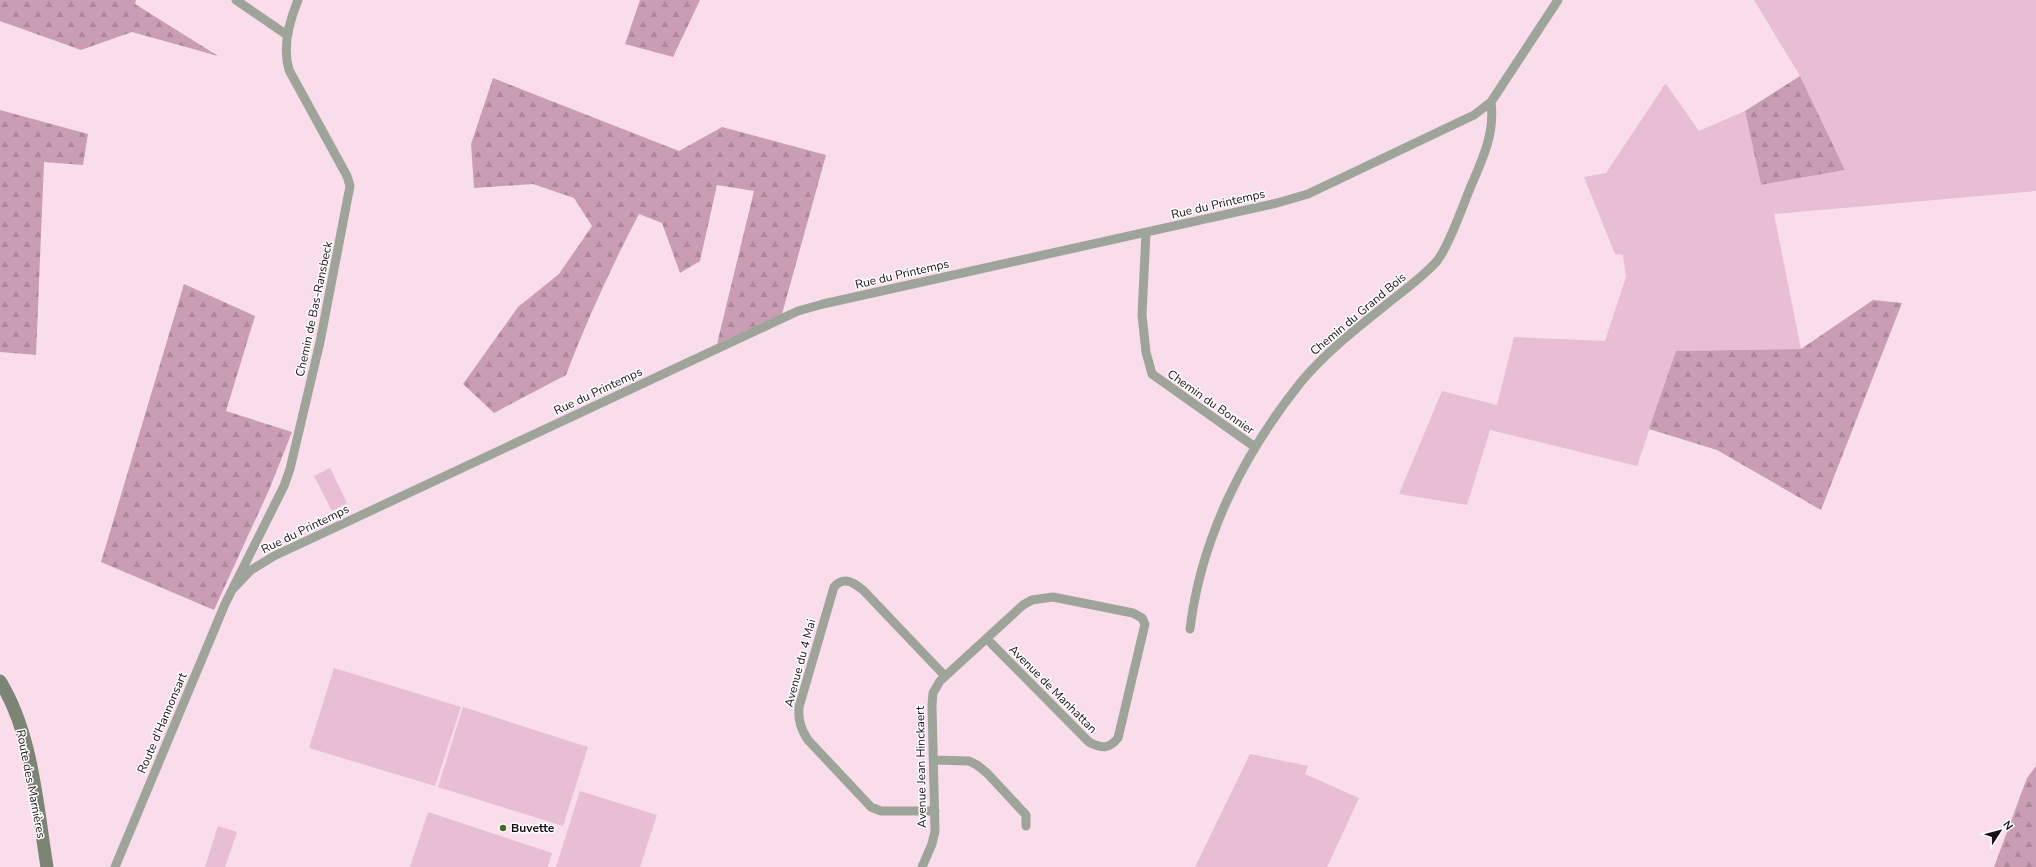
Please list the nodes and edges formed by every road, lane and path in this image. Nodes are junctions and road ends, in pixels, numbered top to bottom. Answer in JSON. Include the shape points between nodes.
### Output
{"nodes":[{"id":1,"x":236,"y":0,"type":"edge"},
{"id":2,"x":298,"y":0,"type":"edge"},
{"id":3,"x":1558,"y":0,"type":"edge"},
{"id":4,"x":287,"y":35,"type":"junction"},
{"id":5,"x":1491,"y":102,"type":"junction"},
{"id":6,"x":1146,"y":233,"type":"junction"},
{"id":7,"x":1255,"y":448,"type":"junction"},
{"id":8,"x":233,"y":589,"type":"junction"},
{"id":9,"x":1190,"y":629,"type":"dead end"},
{"id":10,"x":987,"y":639,"type":"junction"},
{"id":11,"x":945,"y":676,"type":"junction"},
{"id":12,"x":0,"y":681,"type":"edge"},
{"id":13,"x":934,"y":760,"type":"junction"},
{"id":14,"x":935,"y":810,"type":"junction"},
{"id":15,"x":1026,"y":826,"type":"dead end"},
{"id":16,"x":47,"y":867,"type":"edge"},
{"id":17,"x":115,"y":867,"type":"edge"},
{"id":18,"x":922,"y":867,"type":"edge"}],
"edges":[{"from":1,"to":4,"type":"street"},
{"from":2,"to":4,"type":"street","name":"Chemin de Bas-Ransbeck"},
{"from":3,"to":5,"type":"street","name":"Rue du Printemps"},
{"from":4,"to":8,"type":"street","name":"Chemin de Bas-Ransbeck","via":[[286,60],[289,70],[347,176],[350,194],[320,342],[290,469]]},
{"from":5,"to":6,"type":"street","name":"Rue du Printemps","via":[[1474,114],[1293,199]]},
{"from":5,"to":7,"type":"street","name":"Chemin du Grand Bois","via":[[1492,125],[1488,145],[1438,259],[1421,277],[1318,363],[1289,398]]},
{"from":6,"to":7,"type":"street","name":"Chemin du Bonnier","via":[[1142,315],[1146,352],[1152,374]]},
{"from":6,"to":8,"type":"street","name":"Rue du Printemps","via":[[798,311],[274,556],[251,570]]},
{"from":7,"to":9,"type":"street","name":"Chemin du Grand Bois","via":[[1212,535],[1194,595]]},
{"from":8,"to":17,"type":"street","name":"Route d'Hannonsart"},
{"from":10,"to":10,"type":"street","name":"Avenue de Manhattan","via":[[1089,742],[1106,748],[1118,738],[1144,631],[1145,624],[1142,618],[1133,613],[1044,597],[1023,605]]},
{"from":10,"to":11,"type":"street","name":"Avenue Jean Hinckaert"},
{"from":11,"to":13,"type":"street","name":"Avenue Jean Hinckaert","via":[[933,693]]},
{"from":11,"to":14,"type":"street","name":"Avenue du 4 Mai","via":[[862,590],[851,581],[844,580],[834,587],[798,718],[801,730],[808,740],[871,808],[881,811]]},
{"from":12,"to":16,"type":"street","name":"Route des Marnières","via":[[17,717],[25,743]]},
{"from":13,"to":14,"type":"street","name":"Avenue Jean Hinckaert"},
{"from":13,"to":15,"type":"street","via":[[969,761],[982,769],[1026,815]]},
{"from":14,"to":18,"type":"street","name":"Avenue Jean Hinckaert","via":[[935,831]]}]}
